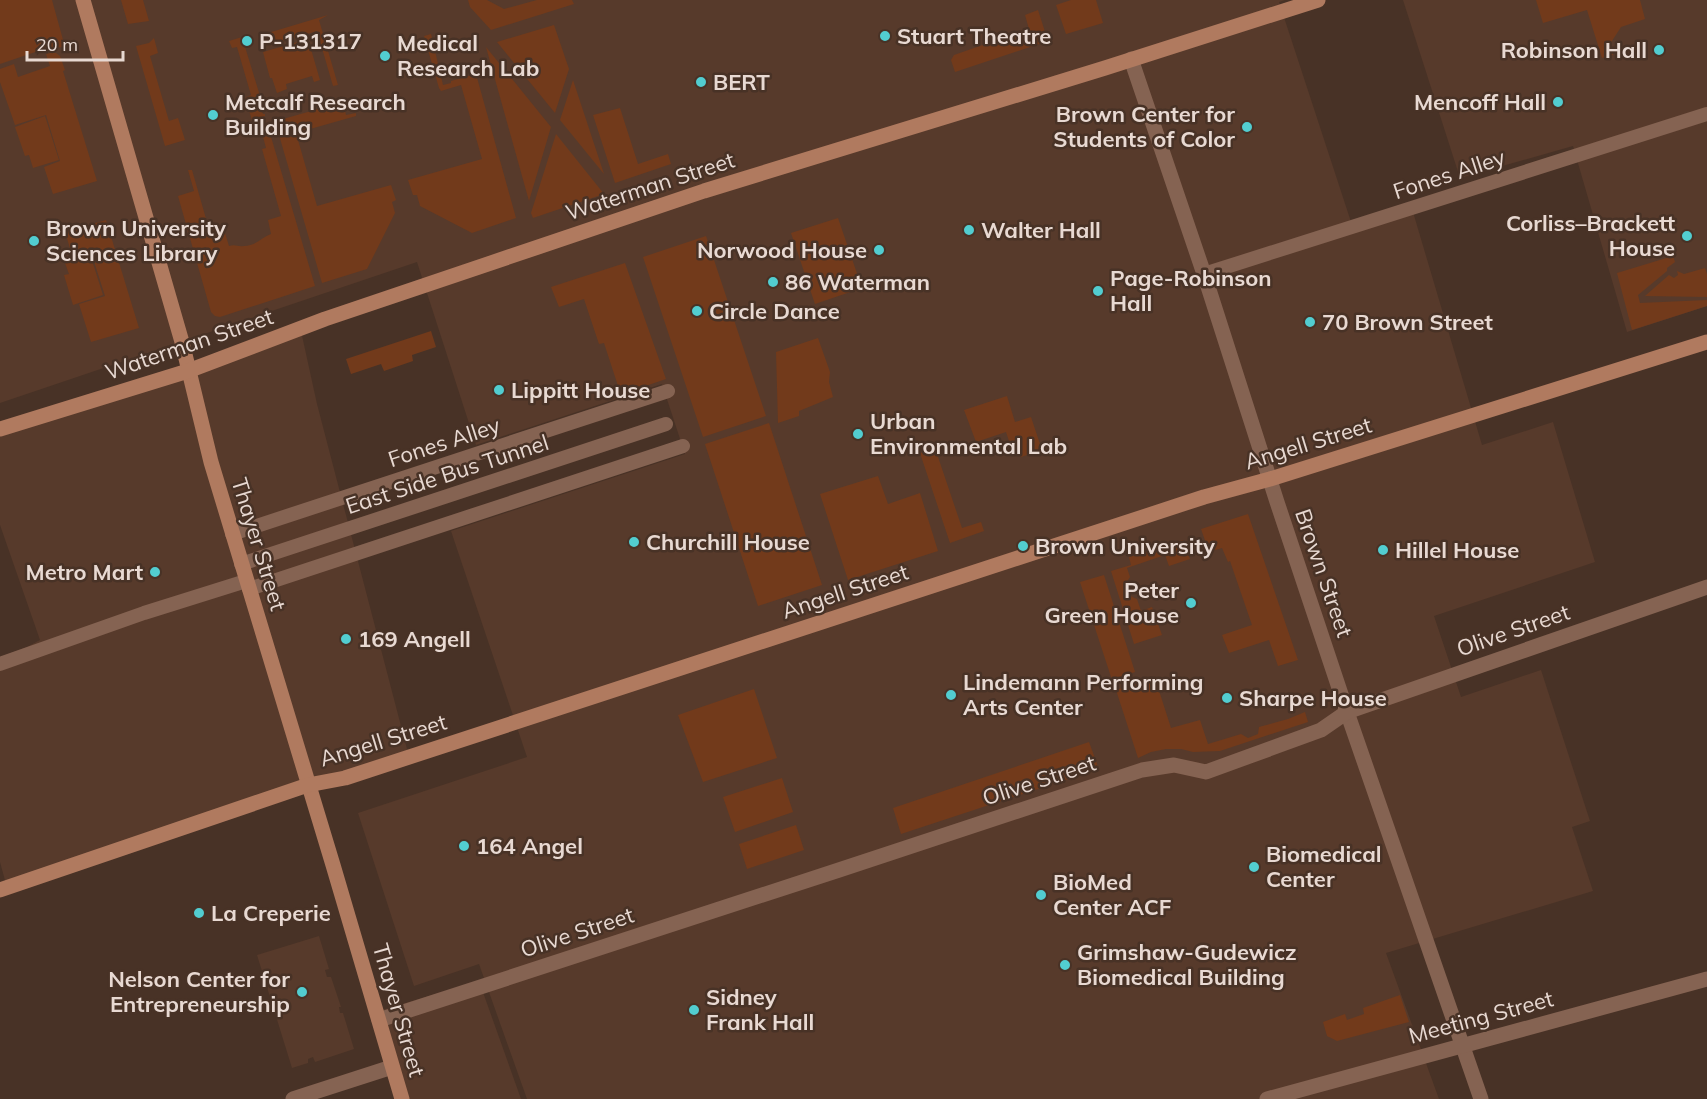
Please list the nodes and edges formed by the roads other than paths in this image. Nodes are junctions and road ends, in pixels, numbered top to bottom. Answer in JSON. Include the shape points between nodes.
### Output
{"nodes":[{"id":1,"x":82,"y":0,"type":"edge"},
{"id":2,"x":1318,"y":0,"type":"edge"},
{"id":3,"x":1131,"y":59,"type":"junction"},
{"id":4,"x":1707,"y":114,"type":"edge"},
{"id":5,"x":1204,"y":274,"type":"junction"},
{"id":6,"x":1707,"y":342,"type":"edge"},
{"id":7,"x":188,"y":371,"type":"junction"},
{"id":8,"x":668,"y":391,"type":"dead end"},
{"id":9,"x":666,"y":424,"type":"dead end"},
{"id":10,"x":0,"y":429,"type":"edge"},
{"id":11,"x":683,"y":446,"type":"dead end"},
{"id":12,"x":1270,"y":479,"type":"junction"},
{"id":13,"x":232,"y":534,"type":"junction"},
{"id":14,"x":241,"y":564,"type":"junction"},
{"id":15,"x":248,"y":585,"type":"junction"},
{"id":16,"x":1707,"y":587,"type":"edge"},
{"id":17,"x":0,"y":664,"type":"edge"},
{"id":18,"x":1347,"y":712,"type":"junction"},
{"id":19,"x":308,"y":785,"type":"junction"},
{"id":20,"x":0,"y":890,"type":"edge"},
{"id":21,"x":1707,"y":979,"type":"edge"},
{"id":22,"x":379,"y":1020,"type":"junction"},
{"id":23,"x":1463,"y":1046,"type":"junction"},
{"id":24,"x":392,"y":1066,"type":"junction"},
{"id":25,"x":293,"y":1099,"type":"edge"},
{"id":26,"x":402,"y":1099,"type":"edge"},
{"id":27,"x":1267,"y":1099,"type":"edge"},
{"id":28,"x":1481,"y":1099,"type":"edge"}],
"edges":[{"from":1,"to":7,"type":"main road","name":"Thayer Street"},
{"from":2,"to":3,"type":"main road","name":"Waterman Street"},
{"from":3,"to":5,"type":"street","name":"Brown Street"},
{"from":3,"to":7,"type":"main road","name":"Waterman Street","via":[[652,208],[325,319]]},
{"from":4,"to":5,"type":"lane","name":"Fones Alley"},
{"from":5,"to":12,"type":"street","name":"Brown Street"},
{"from":6,"to":12,"type":"main road","name":"Angell Street"},
{"from":7,"to":10,"type":"main road","name":"Waterman Street"},
{"from":7,"to":13,"type":"main road","name":"Thayer Street"},
{"from":8,"to":13,"type":"lane","name":"Fones Alley"},
{"from":9,"to":14,"type":"lane","name":"East Side Bus Tunnel"},
{"from":11,"to":15,"type":"lane"},
{"from":12,"to":18,"type":"street","name":"Brown Street"},
{"from":12,"to":19,"type":"main road","name":"Angell Street","via":[[1171,507],[345,778]]},
{"from":13,"to":14,"type":"main road","name":"Thayer Street"},
{"from":14,"to":15,"type":"main road","name":"Thayer Street"},
{"from":15,"to":17,"type":"lane","via":[[144,613]]},
{"from":15,"to":19,"type":"main road","name":"Thayer Street"},
{"from":16,"to":18,"type":"street","name":"Olive Street"},
{"from":18,"to":22,"type":"street","name":"Olive Street","via":[[1321,730],[1206,772],[1174,765],[1142,770]]},
{"from":18,"to":23,"type":"street","name":"Brown Street"},
{"from":19,"to":20,"type":"main road","name":"Angell Street"},
{"from":19,"to":22,"type":"main road","name":"Thayer Street"},
{"from":21,"to":23,"type":"street","name":"Meeting Street"},
{"from":22,"to":24,"type":"main road","name":"Thayer Street"},
{"from":23,"to":27,"type":"street","name":"Meeting Street"},
{"from":23,"to":28,"type":"street","name":"Brown Street"},
{"from":24,"to":25,"type":"street"},
{"from":24,"to":26,"type":"main road","name":"Thayer Street"}]}
